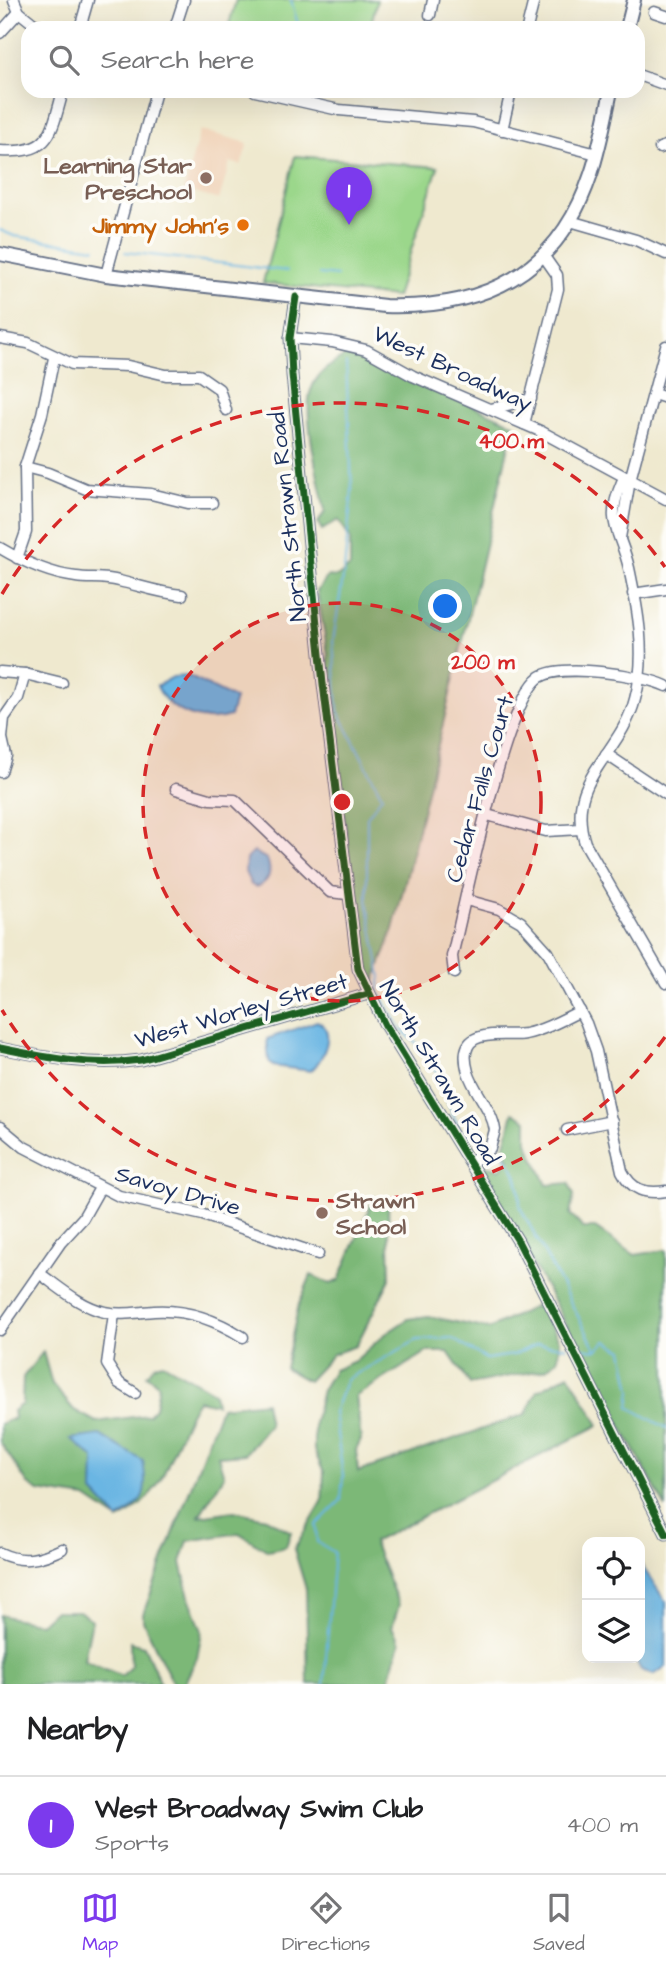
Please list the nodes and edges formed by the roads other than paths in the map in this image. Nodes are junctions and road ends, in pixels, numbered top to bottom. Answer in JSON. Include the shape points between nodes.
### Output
{"nodes":[{"id":1,"x":14,"y":0,"type":"edge"},
{"id":2,"x":88,"y":0,"type":"edge"},
{"id":3,"x":184,"y":0,"type":"edge"},
{"id":4,"x":433,"y":0,"type":"edge"},
{"id":5,"x":534,"y":0,"type":"edge"},
{"id":6,"x":634,"y":0,"type":"edge"},
{"id":7,"x":19,"y":12,"type":"junction"},
{"id":8,"x":654,"y":12,"type":"dead end"},
{"id":9,"x":430,"y":15,"type":"dead end"},
{"id":10,"x":666,"y":16,"type":"edge"},
{"id":11,"x":30,"y":21,"type":"edge"},
{"id":12,"x":82,"y":21,"type":"edge"},
{"id":13,"x":177,"y":21,"type":"edge"},
{"id":14,"x":529,"y":21,"type":"edge"},
{"id":15,"x":629,"y":21,"type":"edge"},
{"id":16,"x":0,"y":33,"type":"edge"},
{"id":17,"x":645,"y":78,"type":"edge"},
{"id":18,"x":666,"y":85,"type":"edge"},
{"id":19,"x":61,"y":98,"type":"edge"},
{"id":20,"x":154,"y":98,"type":"edge"},
{"id":21,"x":285,"y":98,"type":"edge"},
{"id":22,"x":509,"y":98,"type":"edge"},
{"id":23,"x":609,"y":98,"type":"edge"},
{"id":24,"x":502,"y":130,"type":"junction"},
{"id":25,"x":0,"y":151,"type":"edge"},
{"id":26,"x":597,"y":154,"type":"junction"},
{"id":27,"x":570,"y":221,"type":"junction"},
{"id":28,"x":0,"y":254,"type":"edge"},
{"id":29,"x":666,"y":254,"type":"edge"},
{"id":30,"x":542,"y":255,"type":"junction"},
{"id":31,"x":106,"y":275,"type":"junction"},
{"id":32,"x":296,"y":297,"type":"junction"},
{"id":33,"x":0,"y":338,"type":"edge"},
{"id":34,"x":290,"y":338,"type":"junction"},
{"id":35,"x":666,"y":346,"type":"edge"},
{"id":36,"x":54,"y":358,"type":"junction"},
{"id":37,"x":654,"y":394,"type":"junction"},
{"id":38,"x":666,"y":398,"type":"edge"},
{"id":39,"x":531,"y":399,"type":"junction"},
{"id":40,"x":226,"y":410,"type":"dead end"},
{"id":41,"x":490,"y":410,"type":"junction"},
{"id":42,"x":524,"y":424,"type":"junction"},
{"id":43,"x":24,"y":467,"type":"junction"},
{"id":44,"x":630,"y":480,"type":"junction"},
{"id":45,"x":666,"y":499,"type":"edge"},
{"id":46,"x":212,"y":503,"type":"dead end"},
{"id":47,"x":0,"y":548,"type":"edge"},
{"id":48,"x":17,"y":558,"type":"junction"},
{"id":49,"x":666,"y":589,"type":"edge"},
{"id":50,"x":633,"y":594,"type":"junction"},
{"id":51,"x":182,"y":595,"type":"dead end"},
{"id":52,"x":0,"y":672,"type":"edge"},
{"id":53,"x":25,"y":674,"type":"junction"},
{"id":54,"x":639,"y":680,"type":"junction"},
{"id":55,"x":62,"y":683,"type":"dead end"},
{"id":56,"x":666,"y":686,"type":"edge"},
{"id":57,"x":606,"y":754,"type":"junction"},
{"id":58,"x":1,"y":772,"type":"edge"},
{"id":59,"x":176,"y":789,"type":"dead end"},
{"id":60,"x":666,"y":794,"type":"edge"},
{"id":61,"x":486,"y":815,"type":"junction"},
{"id":62,"x":580,"y":829,"type":"junction"},
{"id":63,"x":346,"y":894,"type":"junction"},
{"id":64,"x":466,"y":900,"type":"junction"},
{"id":65,"x":454,"y":973,"type":"dead end"},
{"id":66,"x":666,"y":984,"type":"edge"},
{"id":67,"x":368,"y":994,"type":"junction"},
{"id":68,"x":580,"y":1011,"type":"junction"},
{"id":69,"x":0,"y":1048,"type":"edge"},
{"id":70,"x":612,"y":1121,"type":"junction"},
{"id":71,"x":0,"y":1127,"type":"edge"},
{"id":72,"x":567,"y":1130,"type":"dead end"},
{"id":73,"x":472,"y":1162,"type":"junction"},
{"id":74,"x":100,"y":1188,"type":"junction"},
{"id":75,"x":666,"y":1191,"type":"edge"},
{"id":76,"x":318,"y":1254,"type":"dead end"},
{"id":77,"x":39,"y":1273,"type":"junction"},
{"id":78,"x":114,"y":1314,"type":"junction"},
{"id":79,"x":0,"y":1330,"type":"edge"},
{"id":80,"x":243,"y":1336,"type":"dead end"},
{"id":81,"x":135,"y":1393,"type":"dead end"},
{"id":82,"x":666,"y":1534,"type":"edge"},
{"id":83,"x":61,"y":1549,"type":"dead end"},
{"id":84,"x":0,"y":1553,"type":"edge"}],
"edges":[{"from":1,"to":7,"type":"street"},
{"from":2,"to":12,"type":"street"},
{"from":3,"to":13,"type":"street"},
{"from":4,"to":9,"type":"street"},
{"from":5,"to":14,"type":"street"},
{"from":6,"to":15,"type":"main road"},
{"from":7,"to":11,"type":"street"},
{"from":7,"to":16,"type":"street"},
{"from":8,"to":10,"type":"street"},
{"from":17,"to":18,"type":"street"},
{"from":19,"to":25,"type":"street","via":[[50,136],[42,145],[31,151]]},
{"from":20,"to":31,"type":"street"},
{"from":21,"to":24,"type":"street","via":[[327,108],[473,122]]},
{"from":22,"to":24,"type":"street"},
{"from":23,"to":26,"type":"main road"},
{"from":24,"to":26,"type":"street"},
{"from":26,"to":27,"type":"main road"},
{"from":27,"to":29,"type":"street"},
{"from":27,"to":30,"type":"main road"},
{"from":28,"to":31,"type":"main road"},
{"from":30,"to":32,"type":"main road","via":[[504,284],[447,304],[385,306]]},
{"from":30,"to":39,"type":"street","via":[[557,275],[558,289]]},
{"from":31,"to":32,"type":"main road"},
{"from":32,"to":34,"type":"street","name":"North Strawn Road"},
{"from":33,"to":36,"type":"street","via":[[27,343]]},
{"from":34,"to":41,"type":"street","name":"West Broadway","via":[[366,350]]},
{"from":34,"to":63,"type":"street","name":"North Strawn Road"},
{"from":35,"to":37,"type":"street"},
{"from":36,"to":40,"type":"street","via":[[91,367],[128,366],[166,375],[199,375],[219,389]]},
{"from":36,"to":43,"type":"street"},
{"from":37,"to":38,"type":"street"},
{"from":37,"to":44,"type":"street"},
{"from":39,"to":41,"type":"street"},
{"from":39,"to":42,"type":"street"},
{"from":41,"to":42,"type":"street","name":"West Broadway"},
{"from":42,"to":44,"type":"street","name":"West Broadway"},
{"from":43,"to":46,"type":"street","via":[[86,489]]},
{"from":43,"to":48,"type":"street","via":[[26,532]]},
{"from":44,"to":45,"type":"street","name":"West Broadway"},
{"from":44,"to":50,"type":"street","via":[[620,538]]},
{"from":47,"to":48,"type":"street"},
{"from":48,"to":51,"type":"street","via":[[73,577],[107,578]]},
{"from":49,"to":50,"type":"street"},
{"from":50,"to":54,"type":"street","via":[[641,647]]},
{"from":52,"to":53,"type":"street"},
{"from":53,"to":55,"type":"street"},
{"from":53,"to":58,"type":"street","via":[[18,698],[4,718],[6,757]]},
{"from":54,"to":56,"type":"street","name":"Cedar Falls Court"},
{"from":54,"to":57,"type":"street","via":[[629,719]]},
{"from":54,"to":61,"type":"street","name":"Cedar Falls Court","via":[[560,670],[540,677],[518,710]]},
{"from":57,"to":60,"type":"street"},
{"from":57,"to":62,"type":"street","via":[[581,796]]},
{"from":59,"to":63,"type":"street","via":[[210,799],[235,800],[330,892]]},
{"from":61,"to":62,"type":"street","via":[[546,831]]},
{"from":61,"to":64,"type":"street","name":"Cedar Falls Court"},
{"from":62,"to":66,"type":"street"},
{"from":63,"to":67,"type":"street","name":"North Strawn Road","via":[[358,969]]},
{"from":64,"to":65,"type":"street","name":"Cedar Falls Court","via":[[452,956]]},
{"from":64,"to":68,"type":"street","via":[[499,909],[533,933]]},
{"from":67,"to":69,"type":"street","name":"West Worley Street","via":[[176,1052],[114,1064],[78,1063]]},
{"from":67,"to":73,"type":"street","name":"North Strawn Road"},
{"from":68,"to":70,"type":"street","via":[[596,1051]]},
{"from":68,"to":73,"type":"street","via":[[522,1035],[489,1033],[470,1046],[468,1071],[495,1130],[490,1148]]},
{"from":70,"to":72,"type":"street"},
{"from":70,"to":75,"type":"street","via":[[626,1179],[646,1193]]},
{"from":71,"to":74,"type":"street","name":"Savoy Drive","via":[[24,1147]]},
{"from":73,"to":82,"type":"street","name":"North Strawn Road","via":[[518,1241]]},
{"from":74,"to":76,"type":"street","name":"Savoy Drive","via":[[135,1202],[216,1219]]},
{"from":74,"to":77,"type":"street"},
{"from":77,"to":78,"type":"street","via":[[88,1306]]},
{"from":77,"to":79,"type":"street"},
{"from":78,"to":80,"type":"street","via":[[185,1313]]},
{"from":78,"to":81,"type":"street","via":[[107,1364],[120,1383]]},
{"from":83,"to":84,"type":"street","via":[[28,1560]]}]}
